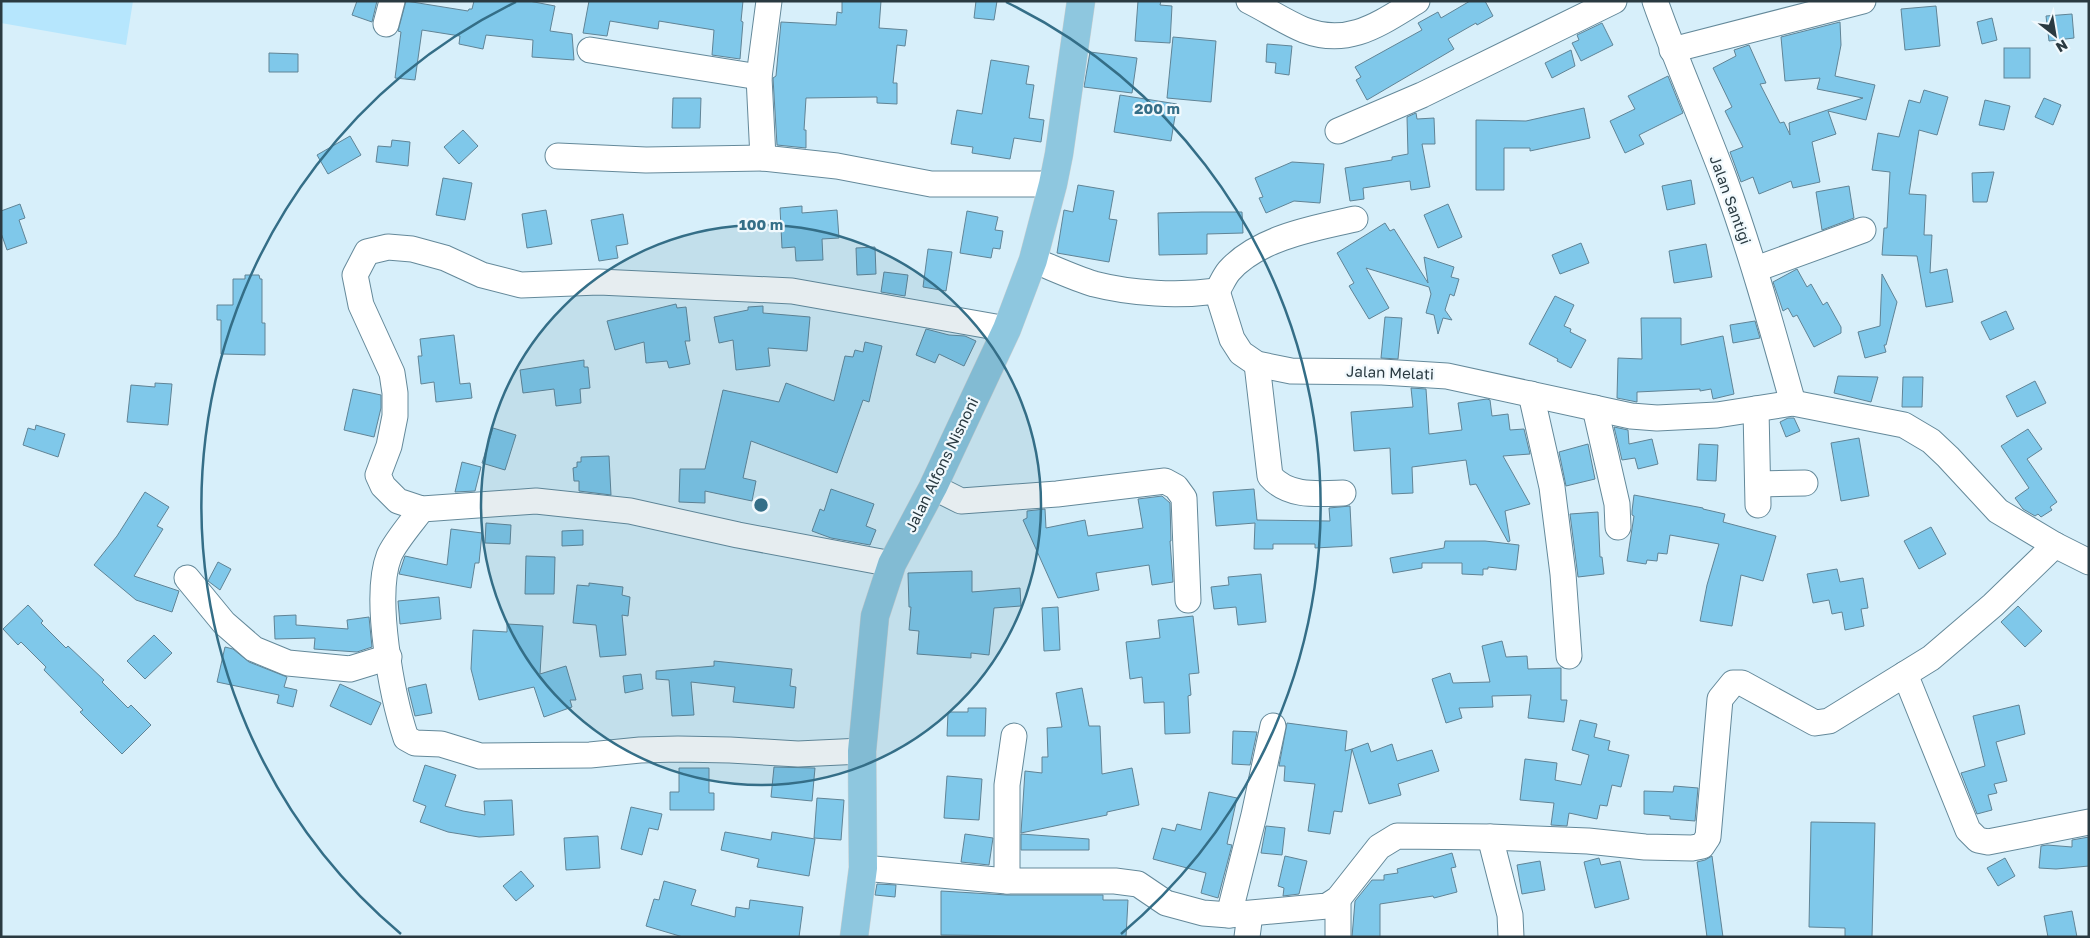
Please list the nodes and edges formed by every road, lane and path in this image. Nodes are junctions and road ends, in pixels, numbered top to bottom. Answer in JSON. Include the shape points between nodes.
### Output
{"nodes":[{"id":1,"x":769,"y":1,"type":"edge"},
{"id":2,"x":1081,"y":1,"type":"edge"},
{"id":3,"x":1249,"y":1,"type":"edge"},
{"id":4,"x":1417,"y":1,"type":"edge"},
{"id":5,"x":1614,"y":1,"type":"edge"},
{"id":6,"x":1655,"y":1,"type":"edge"},
{"id":7,"x":1863,"y":1,"type":"edge"},
{"id":8,"x":590,"y":50,"type":"dead end"},
{"id":9,"x":1672,"y":50,"type":"junction"},
{"id":10,"x":759,"y":77,"type":"junction"},
{"id":11,"x":1338,"y":131,"type":"dead end"},
{"id":12,"x":558,"y":156,"type":"dead end"},
{"id":13,"x":764,"y":158,"type":"junction"},
{"id":14,"x":1053,"y":184,"type":"junction"},
{"id":15,"x":1355,"y":219,"type":"dead end"},
{"id":16,"x":1863,"y":230,"type":"dead end"},
{"id":17,"x":1033,"y":260,"type":"junction"},
{"id":18,"x":1756,"y":269,"type":"junction"},
{"id":19,"x":1217,"y":291,"type":"junction"},
{"id":20,"x":1007,"y":330,"type":"junction"},
{"id":21,"x":1258,"y":364,"type":"junction"},
{"id":22,"x":1531,"y":394,"type":"junction"},
{"id":23,"x":1793,"y":403,"type":"junction"},
{"id":24,"x":1595,"y":408,"type":"junction"},
{"id":25,"x":1756,"y":409,"type":"junction"},
{"id":26,"x":1805,"y":483,"type":"dead end"},
{"id":27,"x":933,"y":487,"type":"junction"},
{"id":28,"x":1343,"y":493,"type":"dead end"},
{"id":29,"x":422,"y":509,"type":"junction"},
{"id":30,"x":1618,"y":527,"type":"dead end"},
{"id":31,"x":2055,"y":545,"type":"junction"},
{"id":32,"x":2089,"y":562,"type":"edge"},
{"id":33,"x":892,"y":564,"type":"junction"},
{"id":34,"x":187,"y":578,"type":"dead end"},
{"id":35,"x":1188,"y":600,"type":"dead end"},
{"id":36,"x":1569,"y":656,"type":"dead end"},
{"id":37,"x":389,"y":657,"type":"junction"},
{"id":38,"x":1905,"y":674,"type":"junction"},
{"id":39,"x":1273,"y":726,"type":"dead end"},
{"id":40,"x":1014,"y":736,"type":"dead end"},
{"id":41,"x":862,"y":751,"type":"junction"},
{"id":42,"x":2089,"y":822,"type":"edge"},
{"id":43,"x":1490,"y":837,"type":"junction"},
{"id":44,"x":863,"y":868,"type":"junction"},
{"id":45,"x":1007,"y":881,"type":"junction"},
{"id":46,"x":1338,"y":899,"type":"junction"},
{"id":47,"x":1242,"y":922,"type":"edge"},
{"id":48,"x":854,"y":937,"type":"edge"},
{"id":49,"x":1338,"y":937,"type":"edge"},
{"id":50,"x":1511,"y":937,"type":"edge"}],
"edges":[{"from":1,"to":10,"type":"street"},
{"from":2,"to":14,"type":"main road","name":"Jalan Alfons Nisnoni"},
{"from":3,"to":4,"type":"street","via":[[1302,29],[1323,36],[1344,37],[1372,28]]},
{"from":5,"to":11,"type":"street","via":[[1422,95]]},
{"from":6,"to":9,"type":"street","name":"Jalan Santigi"},
{"from":7,"to":9,"type":"street"},
{"from":8,"to":10,"type":"street"},
{"from":9,"to":18,"type":"street","name":"Jalan Santigi","via":[[1724,178]]},
{"from":10,"to":13,"type":"street"},
{"from":12,"to":13,"type":"street","via":[[646,160]]},
{"from":13,"to":14,"type":"street","via":[[837,166],[931,184]]},
{"from":14,"to":17,"type":"main road","name":"Jalan Alfons Nisnoni"},
{"from":15,"to":19,"type":"street","via":[[1301,231],[1267,245],[1229,272]]},
{"from":16,"to":18,"type":"street"},
{"from":17,"to":19,"type":"street","via":[[1095,284],[1112,287],[1195,294]]},
{"from":17,"to":20,"type":"main road","name":"Jalan Alfons Nisnoni"},
{"from":18,"to":23,"type":"street","name":"Jalan Santigi"},
{"from":19,"to":21,"type":"street","name":"Jalan Melati","via":[[1232,339],[1241,353]]},
{"from":20,"to":27,"type":"main road","name":"Jalan Alfons Nisnoni"},
{"from":20,"to":29,"type":"street","via":[[792,291],[599,282],[522,285],[412,249],[388,246],[367,252],[354,275],[360,305],[392,373],[395,393],[396,416],[378,475],[383,486],[398,501]]},
{"from":21,"to":22,"type":"street","name":"Jalan Melati","via":[[1291,371],[1447,376]]},
{"from":21,"to":28,"type":"street","via":[[1270,476],[1278,485],[1306,494]]},
{"from":22,"to":24,"type":"street","name":"Jalan Melati"},
{"from":22,"to":36,"type":"street","via":[[1552,487]]},
{"from":23,"to":25,"type":"street","name":"Jalan Melati"},
{"from":23,"to":31,"type":"street","via":[[1904,425],[1931,441],[1998,511]]},
{"from":24,"to":25,"type":"street","name":"Jalan Melati","via":[[1657,418]]},
{"from":24,"to":30,"type":"street","via":[[1617,504]]},
{"from":25,"to":26,"type":"street","via":[[1758,494]]},
{"from":27,"to":33,"type":"main road","name":"Jalan Alfons Nisnoni"},
{"from":27,"to":35,"type":"street","via":[[961,501],[1165,482],[1176,487],[1184,498]]},
{"from":29,"to":33,"type":"street","via":[[536,502],[630,511]]},
{"from":29,"to":37,"type":"street","via":[[389,556],[382,605]]},
{"from":31,"to":32,"type":"street"},
{"from":31,"to":38,"type":"street","via":[[1993,605],[1930,658]]},
{"from":33,"to":41,"type":"main road","name":"Jalan Alfons Nisnoni","via":[[875,616]]},
{"from":34,"to":37,"type":"street","via":[[224,623],[254,649],[288,662],[350,669]]},
{"from":37,"to":41,"type":"street","via":[[398,714],[406,738],[480,756],[590,755],[668,750],[798,754]]},
{"from":38,"to":42,"type":"street","via":[[1968,830],[1978,840],[1988,842]]},
{"from":38,"to":43,"type":"street","via":[[1829,721],[1815,723],[1742,683],[1733,683],[1720,699],[1708,837],[1702,846],[1645,847]]},
{"from":39,"to":47,"type":"street","via":[[1254,815]]},
{"from":40,"to":45,"type":"street","via":[[1007,785]]},
{"from":41,"to":44,"type":"main road","name":"Jalan Alfons Nisnoni"},
{"from":43,"to":46,"type":"street","via":[[1398,836],[1379,847]]},
{"from":43,"to":50,"type":"street","via":[[1510,916]]},
{"from":44,"to":45,"type":"street"},
{"from":44,"to":48,"type":"main road","name":"Jalan Alfons Nisnoni"},
{"from":45,"to":47,"type":"street","via":[[1138,884],[1166,903]]},
{"from":46,"to":47,"type":"street","via":[[1327,906]]},
{"from":46,"to":49,"type":"street"}]}
